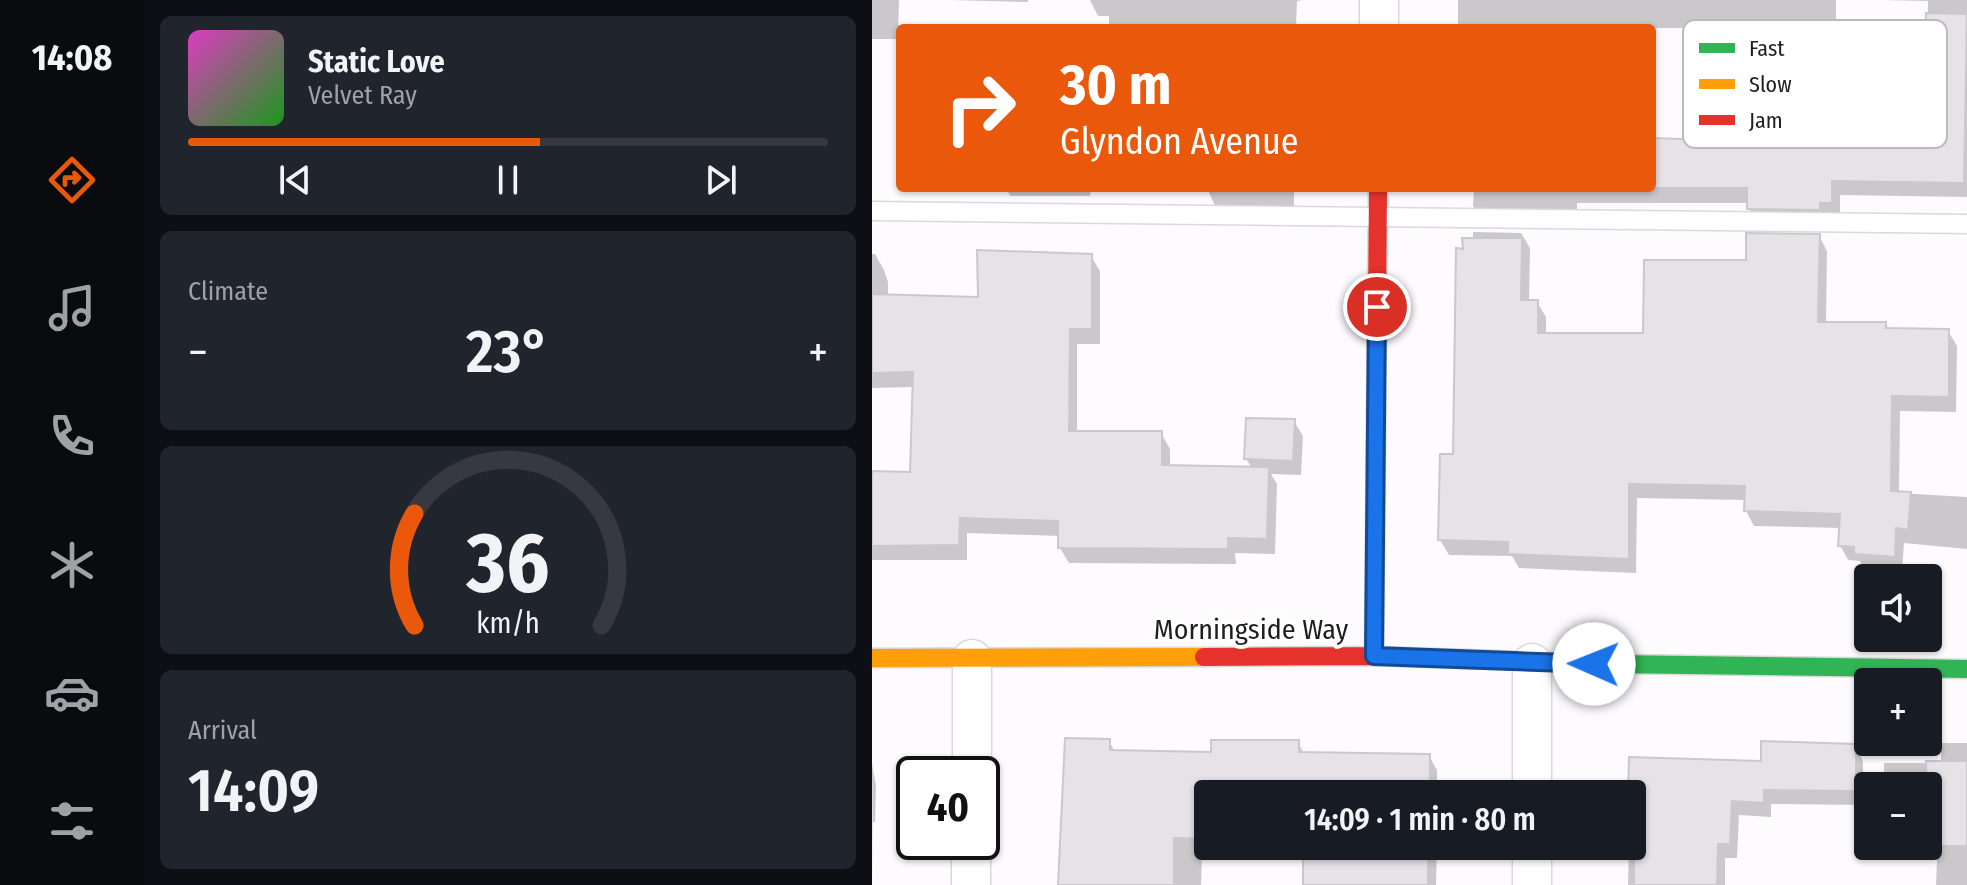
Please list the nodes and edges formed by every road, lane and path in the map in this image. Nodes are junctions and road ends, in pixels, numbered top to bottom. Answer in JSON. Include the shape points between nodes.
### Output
{"nodes":[{"id":1,"x":1379,"y":0,"type":"edge"},
{"id":2,"x":1379,"y":24,"type":"edge"},
{"id":3,"x":1378,"y":192,"type":"edge"},
{"id":4,"x":872,"y":211,"type":"edge"},
{"id":5,"x":1378,"y":217,"type":"junction"},
{"id":6,"x":1967,"y":224,"type":"edge"},
{"id":7,"x":1374,"y":656,"type":"junction"},
{"id":8,"x":872,"y":658,"type":"edge"},
{"id":9,"x":972,"y":659,"type":"junction"},
{"id":10,"x":1532,"y":663,"type":"junction"},
{"id":11,"x":1967,"y":669,"type":"edge"},
{"id":12,"x":972,"y":756,"type":"edge"},
{"id":13,"x":1532,"y":780,"type":"edge"},
{"id":14,"x":971,"y":860,"type":"edge"},
{"id":15,"x":1532,"y":860,"type":"edge"},
{"id":16,"x":971,"y":885,"type":"edge"},
{"id":17,"x":1532,"y":885,"type":"edge"}],
"edges":[{"from":1,"to":2,"type":"street"},
{"from":3,"to":5,"type":"street"},
{"from":4,"to":5,"type":"lane"},
{"from":5,"to":6,"type":"lane"},
{"from":5,"to":7,"type":"street"},
{"from":7,"to":9,"type":"street","name":"Morningside Way"},
{"from":7,"to":10,"type":"street","name":"Morningside Way"},
{"from":8,"to":9,"type":"street","name":"Morningside Way"},
{"from":9,"to":12,"type":"street"},
{"from":10,"to":11,"type":"street","name":"Morningside Way"},
{"from":10,"to":13,"type":"street"},
{"from":14,"to":16,"type":"street"},
{"from":15,"to":17,"type":"street"}]}
